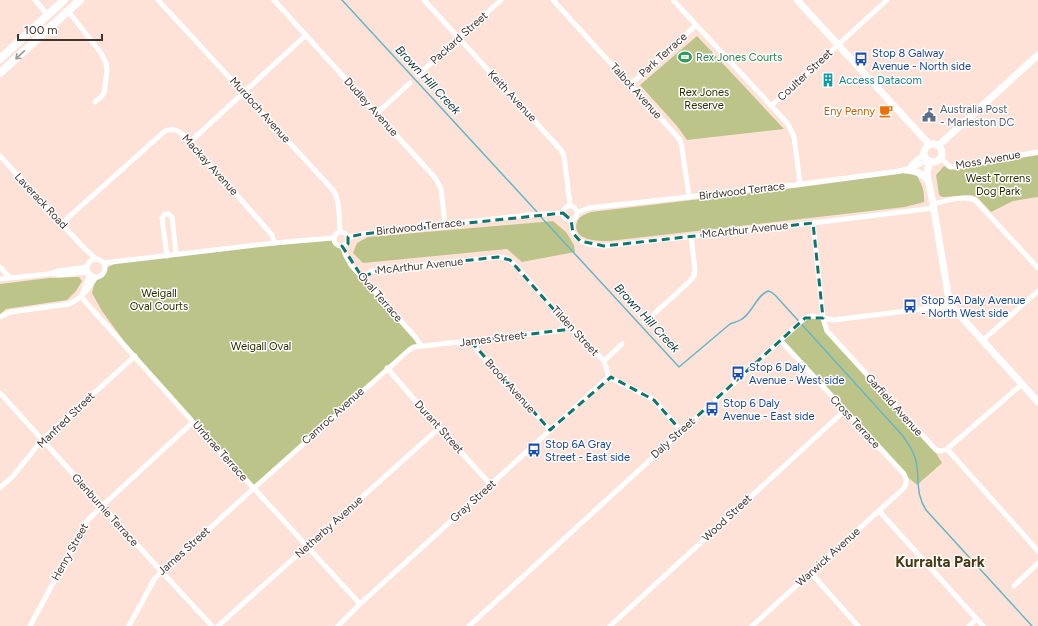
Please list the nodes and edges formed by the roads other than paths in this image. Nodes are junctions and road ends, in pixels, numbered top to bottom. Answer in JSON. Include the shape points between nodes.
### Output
{"nodes":[{"id":1,"x":35,"y":0,"type":"edge"},
{"id":2,"x":64,"y":0,"type":"edge"},
{"id":3,"x":80,"y":0,"type":"edge"},
{"id":4,"x":158,"y":0,"type":"edge"},
{"id":5,"x":274,"y":0,"type":"edge"},
{"id":6,"x":424,"y":0,"type":"edge"},
{"id":7,"x":501,"y":0,"type":"edge"},
{"id":8,"x":553,"y":0,"type":"edge"},
{"id":9,"x":673,"y":0,"type":"edge"},
{"id":10,"x":797,"y":0,"type":"edge"},
{"id":11,"x":887,"y":0,"type":"edge"},
{"id":12,"x":68,"y":11,"type":"junction"},
{"id":13,"x":46,"y":17,"type":"junction"},
{"id":14,"x":55,"y":23,"type":"junction"},
{"id":15,"x":696,"y":25,"type":"junction"},
{"id":16,"x":306,"y":35,"type":"junction"},
{"id":17,"x":459,"y":38,"type":"junction"},
{"id":18,"x":838,"y":44,"type":"junction"},
{"id":19,"x":1038,"y":55,"type":"edge"},
{"id":20,"x":0,"y":59,"type":"edge"},
{"id":21,"x":0,"y":73,"type":"edge"},
{"id":22,"x":418,"y":75,"type":"dead end"},
{"id":23,"x":410,"y":83,"type":"dead end"},
{"id":24,"x":630,"y":85,"type":"junction"},
{"id":25,"x":244,"y":92,"type":"junction"},
{"id":26,"x":95,"y":102,"type":"dead end"},
{"id":27,"x":771,"y":106,"type":"junction"},
{"id":28,"x":377,"y":113,"type":"junction"},
{"id":29,"x":190,"y":142,"type":"junction"},
{"id":30,"x":929,"y":144,"type":"junction"},
{"id":31,"x":939,"y":145,"type":"junction"},
{"id":32,"x":1038,"y":152,"type":"edge"},
{"id":33,"x":0,"y":156,"type":"edge"},
{"id":34,"x":932,"y":159,"type":"junction"},
{"id":35,"x":906,"y":170,"type":"junction"},
{"id":36,"x":928,"y":181,"type":"junction"},
{"id":37,"x":800,"y":184,"type":"junction"},
{"id":38,"x":689,"y":197,"type":"junction"},
{"id":39,"x":570,"y":205,"type":"junction"},
{"id":40,"x":934,"y":206,"type":"junction"},
{"id":41,"x":578,"y":212,"type":"junction"},
{"id":42,"x":563,"y":213,"type":"junction"},
{"id":43,"x":571,"y":220,"type":"junction"},
{"id":44,"x":813,"y":223,"type":"junction"},
{"id":45,"x":62,"y":224,"type":"junction"},
{"id":46,"x":445,"y":224,"type":"junction"},
{"id":47,"x":340,"y":231,"type":"junction"},
{"id":48,"x":691,"y":236,"type":"junction"},
{"id":49,"x":348,"y":237,"type":"junction"},
{"id":50,"x":333,"y":238,"type":"junction"},
{"id":51,"x":274,"y":243,"type":"junction"},
{"id":52,"x":82,"y":246,"type":"junction"},
{"id":53,"x":342,"y":246,"type":"junction"},
{"id":54,"x":176,"y":254,"type":"junction"},
{"id":55,"x":166,"y":256,"type":"junction"},
{"id":56,"x":504,"y":257,"type":"joint"},
{"id":57,"x":96,"y":259,"type":"junction"},
{"id":58,"x":90,"y":261,"type":"junction"},
{"id":59,"x":119,"y":261,"type":"junction"},
{"id":60,"x":103,"y":263,"type":"junction"},
{"id":61,"x":0,"y":267,"type":"edge"},
{"id":62,"x":1038,"y":268,"type":"edge"},
{"id":63,"x":105,"y":269,"type":"junction"},
{"id":64,"x":88,"y":271,"type":"junction"},
{"id":65,"x":96,"y":277,"type":"junction"},
{"id":66,"x":362,"y":277,"type":"junction"},
{"id":67,"x":10,"y":278,"type":"junction"},
{"id":68,"x":0,"y":279,"type":"edge"},
{"id":69,"x":1038,"y":291,"type":"edge"},
{"id":70,"x":81,"y":297,"type":"junction"},
{"id":71,"x":951,"y":305,"type":"junction"},
{"id":72,"x":0,"y":318,"type":"edge"},
{"id":73,"x":823,"y":318,"type":"junction"},
{"id":74,"x":645,"y":322,"type":"dead end"},
{"id":75,"x":568,"y":325,"type":"junction"},
{"id":76,"x":474,"y":341,"type":"junction"},
{"id":77,"x":781,"y":341,"type":"junction"},
{"id":78,"x":982,"y":341,"type":"junction"},
{"id":79,"x":622,"y":344,"type":"dead end"},
{"id":80,"x":421,"y":346,"type":"junction"},
{"id":81,"x":414,"y":347,"type":"joint"},
{"id":82,"x":135,"y":356,"type":"junction"},
{"id":83,"x":604,"y":361,"type":"junction"},
{"id":84,"x":387,"y":368,"type":"junction"},
{"id":85,"x":609,"y":378,"type":"junction"},
{"id":86,"x":1022,"y":384,"type":"junction"},
{"id":87,"x":0,"y":393,"type":"edge"},
{"id":88,"x":1038,"y":402,"type":"edge"},
{"id":89,"x":844,"y":411,"type":"junction"},
{"id":90,"x":193,"y":422,"type":"junction"},
{"id":91,"x":439,"y":428,"type":"junction"},
{"id":92,"x":550,"y":430,"type":"junction"},
{"id":93,"x":681,"y":431,"type":"junction"},
{"id":94,"x":42,"y":440,"type":"junction"},
{"id":95,"x":947,"y":450,"type":"junction"},
{"id":96,"x":491,"y":485,"type":"junction"},
{"id":97,"x":0,"y":488,"type":"edge"},
{"id":98,"x":254,"y":488,"type":"junction"},
{"id":99,"x":904,"y":488,"type":"joint"},
{"id":100,"x":102,"y":506,"type":"junction"},
{"id":101,"x":879,"y":511,"type":"junction"},
{"id":102,"x":308,"y":546,"type":"junction"},
{"id":103,"x":1038,"y":551,"type":"edge"},
{"id":104,"x":1038,"y":563,"type":"edge"},
{"id":105,"x":161,"y":571,"type":"junction"},
{"id":106,"x":810,"y":572,"type":"junction"},
{"id":107,"x":1014,"y":586,"type":"dead end"},
{"id":108,"x":360,"y":604,"type":"junction"},
{"id":109,"x":976,"y":619,"type":"junction"},
{"id":110,"x":30,"y":626,"type":"edge"},
{"id":111,"x":130,"y":626,"type":"edge"},
{"id":112,"x":212,"y":626,"type":"edge"},
{"id":113,"x":218,"y":626,"type":"edge"},
{"id":114,"x":338,"y":626,"type":"edge"},
{"id":115,"x":469,"y":626,"type":"edge"},
{"id":116,"x":610,"y":626,"type":"edge"},
{"id":117,"x":752,"y":626,"type":"edge"},
{"id":118,"x":858,"y":626,"type":"edge"},
{"id":119,"x":969,"y":626,"type":"edge"},
{"id":120,"x":983,"y":626,"type":"edge"}],
"edges":[{"from":1,"to":13,"type":"street"},
{"from":2,"to":13,"type":"main road"},
{"from":3,"to":12,"type":"main road"},
{"from":4,"to":25,"type":"street","name":"Murdoch Avenue"},
{"from":5,"to":16,"type":"street","name":"Dudley Avenue"},
{"from":6,"to":17,"type":"street","name":"Keith Avenue"},
{"from":7,"to":17,"type":"street","name":"Packard Street"},
{"from":8,"to":24,"type":"street","name":"Talbot Avenue"},
{"from":9,"to":15,"type":"street"},
{"from":10,"to":18,"type":"street"},
{"from":11,"to":18,"type":"street","name":"Coulter Street"},
{"from":12,"to":14,"type":"main road"},
{"from":12,"to":26,"type":"street","via":[[106,63],[104,93]]},
{"from":13,"to":14,"type":"main road","via":[[44,23]]},
{"from":13,"to":20,"type":"main road"},
{"from":14,"to":21,"type":"main road","one_way":true},
{"from":15,"to":24,"type":"street","name":"Park Terrace"},
{"from":15,"to":27,"type":"street"},
{"from":16,"to":25,"type":"street"},
{"from":16,"to":28,"type":"street","name":"Dudley Avenue"},
{"from":17,"to":22,"type":"street","name":"Packard Street"},
{"from":17,"to":39,"type":"street","name":"Keith Avenue","via":[[561,150]]},
{"from":18,"to":27,"type":"street","name":"Coulter Street"},
{"from":18,"to":30,"type":"street"},
{"from":19,"to":31,"type":"street"},
{"from":23,"to":28,"type":"street"},
{"from":24,"to":38,"type":"street","name":"Talbot Avenue","via":[[680,140]]},
{"from":25,"to":29,"type":"street"},
{"from":25,"to":47,"type":"street","name":"Murdoch Avenue","via":[[335,194]]},
{"from":27,"to":37,"type":"street","via":[[788,124],[794,137]]},
{"from":28,"to":46,"type":"street","name":"Dudley Avenue","via":[[439,183],[442,189]]},
{"from":29,"to":45,"type":"street","name":"Mackay Avenue","via":[[181,132],[174,129],[165,132]]},
{"from":29,"to":51,"type":"street","name":"Mackay Avenue","via":[[272,235]]},
{"from":30,"to":31,"type":"street"},
{"from":30,"to":34,"type":"street","via":[[924,150]]},
{"from":31,"to":34,"type":"street","via":[[943,151]]},
{"from":32,"to":34,"type":"street","name":"Moss Avenue","via":[[950,167]]},
{"from":33,"to":45,"type":"street","name":"Laverack Road"},
{"from":34,"to":35,"type":"street","name":"Birdwood Terrace"},
{"from":34,"to":36,"type":"street","via":[[928,168]]},
{"from":34,"to":40,"type":"street"},
{"from":35,"to":36,"type":"street","via":[[921,173]]},
{"from":35,"to":37,"type":"street","name":"Birdwood Terrace"},
{"from":36,"to":40,"type":"street"},
{"from":37,"to":38,"type":"street","name":"Birdwood Terrace"},
{"from":38,"to":41,"type":"street","name":"Birdwood Terrace","via":[[589,208]]},
{"from":39,"to":41,"type":"street"},
{"from":39,"to":42,"type":"street"},
{"from":40,"to":44,"type":"street","name":"McArthur Avenue"},
{"from":40,"to":62,"type":"street","name":"McArthur Avenue","via":[[966,198],[975,200]]},
{"from":40,"to":71,"type":"street"},
{"from":41,"to":43,"type":"street","via":[[577,217]]},
{"from":42,"to":43,"type":"street","via":[[564,217]]},
{"from":42,"to":46,"type":"street","name":"Birdwood Terrace"},
{"from":43,"to":48,"type":"street","name":"McArthur Avenue","via":[[576,237],[593,245],[604,246]]},
{"from":44,"to":48,"type":"street","name":"McArthur Avenue"},
{"from":44,"to":73,"type":"street","name":"Garfield Avenue"},
{"from":45,"to":52,"type":"street","name":"Laverack Road"},
{"from":46,"to":49,"type":"street","name":"Birdwood Terrace"},
{"from":47,"to":49,"type":"street"},
{"from":47,"to":50,"type":"street"},
{"from":48,"to":74,"type":"street","via":[[694,276]]},
{"from":49,"to":53,"type":"street"},
{"from":50,"to":51,"type":"street"},
{"from":50,"to":53,"type":"street","via":[[336,244]]},
{"from":51,"to":54,"type":"street"},
{"from":52,"to":57,"type":"street","name":"Laverack Road"},
{"from":52,"to":58,"type":"street","name":"Laverack Road"},
{"from":53,"to":66,"type":"street","name":"Oval Terrace"},
{"from":54,"to":55,"type":"street"},
{"from":54,"to":55,"type":"street","via":[[172,217],[165,214],[162,218]]},
{"from":55,"to":59,"type":"street"},
{"from":56,"to":66,"type":"street","name":"McArthur Avenue","via":[[372,271]]},
{"from":56,"to":75,"type":"street","name":"Tilden Street","via":[[518,268]]},
{"from":57,"to":58,"type":"street"},
{"from":57,"to":60,"type":"street"},
{"from":58,"to":64,"type":"street"},
{"from":59,"to":60,"type":"street"},
{"from":59,"to":63,"type":"street"},
{"from":60,"to":63,"type":"street"},
{"from":61,"to":67,"type":"street"},
{"from":63,"to":65,"type":"street","via":[[104,273]]},
{"from":64,"to":65,"type":"street"},
{"from":64,"to":67,"type":"street"},
{"from":64,"to":70,"type":"street"},
{"from":65,"to":70,"type":"street"},
{"from":66,"to":80,"type":"street","name":"Oval Terrace"},
{"from":67,"to":68,"type":"street"},
{"from":69,"to":78,"type":"street"},
{"from":70,"to":72,"type":"street","via":[[69,304],[11,312]]},
{"from":70,"to":82,"type":"street","name":"Urrbrae Terrace"},
{"from":71,"to":73,"type":"street","name":"Daly Street","via":[[834,320]]},
{"from":71,"to":78,"type":"street"},
{"from":73,"to":77,"type":"street","name":"Daly Street","via":[[805,318]]},
{"from":73,"to":95,"type":"street","name":"Garfield Avenue","via":[[827,331],[931,445],[936,450]]},
{"from":75,"to":76,"type":"street","name":"James Street","via":[[558,331]]},
{"from":75,"to":83,"type":"street","name":"Tilden Street"},
{"from":76,"to":80,"type":"street","name":"James Street"},
{"from":76,"to":92,"type":"street","name":"Brook Avenue","via":[[477,350]]},
{"from":77,"to":89,"type":"street","name":"Cross Terrace"},
{"from":77,"to":93,"type":"street","name":"Daly Street"},
{"from":78,"to":86,"type":"street"},
{"from":79,"to":83,"type":"street"},
{"from":80,"to":81,"type":"street","name":"James Street"},
{"from":81,"to":84,"type":"street","name":"Camroc Avenue"},
{"from":82,"to":90,"type":"street","name":"Urrbrae Terrace"},
{"from":82,"to":94,"type":"street","name":"Manfred Street"},
{"from":83,"to":85,"type":"street","name":"Tilden Street"},
{"from":84,"to":91,"type":"street","name":"Durant Street"},
{"from":84,"to":98,"type":"street","name":"Camroc Avenue"},
{"from":85,"to":92,"type":"street","name":"Gray Street"},
{"from":85,"to":93,"type":"street","via":[[614,378],[654,400]]},
{"from":86,"to":88,"type":"street"},
{"from":86,"to":95,"type":"street"},
{"from":87,"to":94,"type":"street","name":"Glenburnie Terrace"},
{"from":89,"to":99,"type":"street","name":"Cross Terrace","via":[[904,474],[907,484]]},
{"from":89,"to":116,"type":"street","name":"Wood Street"},
{"from":90,"to":98,"type":"street","name":"Urrbrae Terrace"},
{"from":90,"to":100,"type":"street","name":"Henry Street"},
{"from":91,"to":96,"type":"street","name":"Durant Street"},
{"from":91,"to":102,"type":"street","name":"Netherby Avenue"},
{"from":92,"to":96,"type":"street","name":"Gray Street"},
{"from":93,"to":115,"type":"street","name":"Daly Street"},
{"from":94,"to":97,"type":"street","name":"Manfred Street"},
{"from":94,"to":100,"type":"street","name":"Glenburnie Terrace"},
{"from":95,"to":103,"type":"street","name":"Garfield Avenue"},
{"from":96,"to":108,"type":"street","name":"Gray Street"},
{"from":98,"to":102,"type":"street","name":"Urrbrae Terrace"},
{"from":98,"to":105,"type":"street","name":"James Street"},
{"from":99,"to":101,"type":"street","name":"Warwick Avenue"},
{"from":100,"to":105,"type":"street","name":"Glenburnie Terrace"},
{"from":100,"to":110,"type":"street","name":"Henry Street","via":[[86,522]]},
{"from":101,"to":106,"type":"street","name":"Warwick Avenue"},
{"from":101,"to":109,"type":"street"},
{"from":102,"to":108,"type":"street","name":"Urrbrae Terrace"},
{"from":102,"to":113,"type":"street","name":"Netherby Avenue"},
{"from":104,"to":107,"type":"street"},
{"from":105,"to":111,"type":"street","name":"James Street"},
{"from":105,"to":112,"type":"street","name":"Glenburnie Terrace"},
{"from":106,"to":117,"type":"street","name":"Warwick Avenue"},
{"from":106,"to":118,"type":"street"},
{"from":108,"to":114,"type":"street","name":"Gray Street"},
{"from":109,"to":119,"type":"street"},
{"from":109,"to":120,"type":"street"}]}
